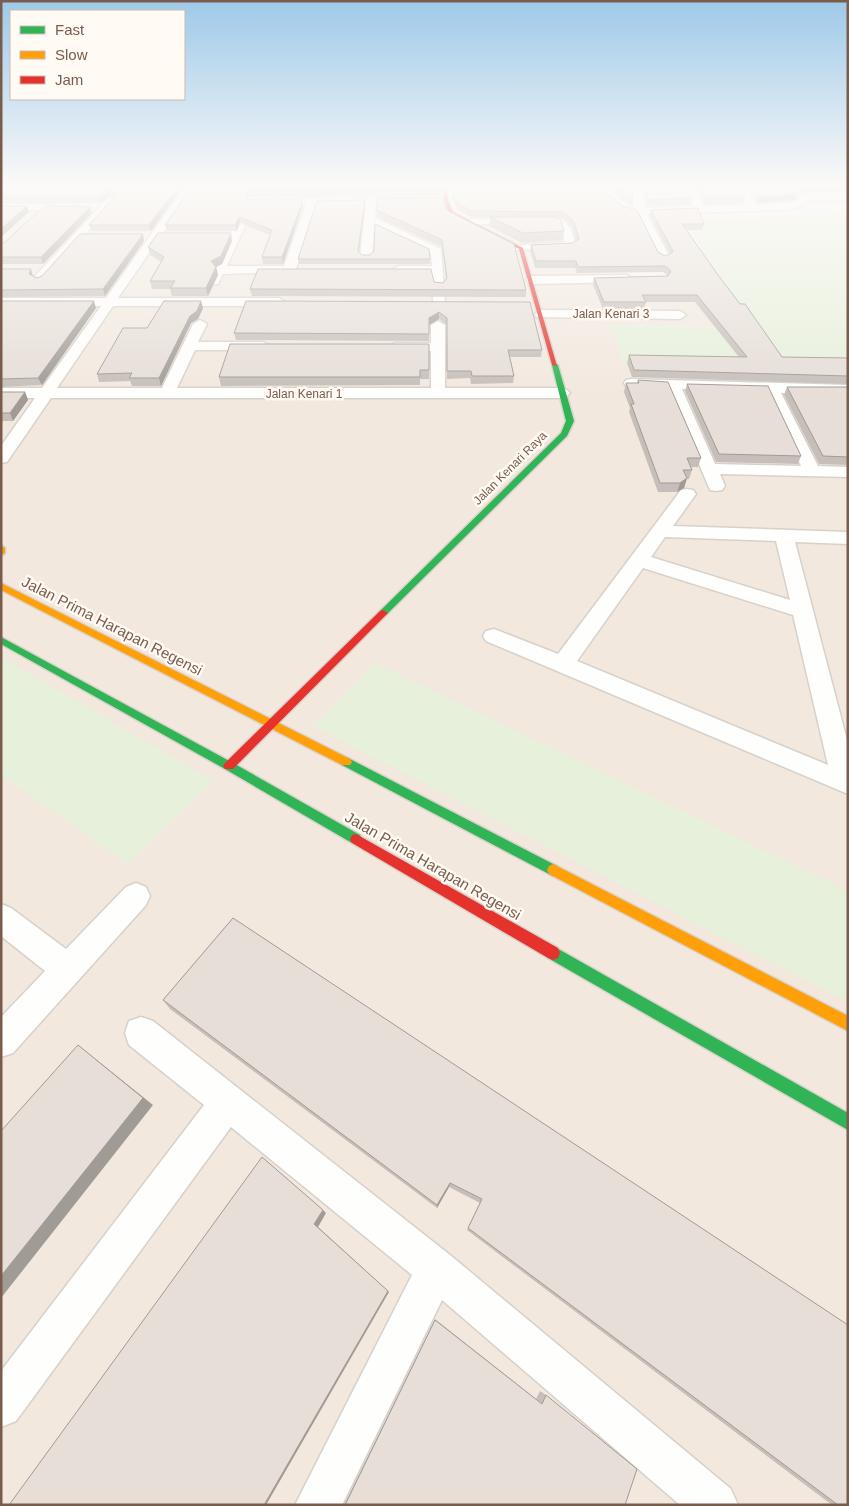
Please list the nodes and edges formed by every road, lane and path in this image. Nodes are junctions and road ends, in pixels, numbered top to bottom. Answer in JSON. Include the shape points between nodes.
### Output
{"nodes":[{"id":1,"x":64,"y":255,"type":"edge"},
{"id":2,"x":147,"y":255,"type":"edge"},
{"id":3,"x":225,"y":255,"type":"edge"},
{"id":4,"x":294,"y":255,"type":"edge"},
{"id":5,"x":438,"y":255,"type":"edge"},
{"id":6,"x":524,"y":255,"type":"edge"},
{"id":7,"x":663,"y":255,"type":"edge"},
{"id":8,"x":664,"y":258,"type":"edge"},
{"id":9,"x":29,"y":270,"type":"edge"},
{"id":10,"x":220,"y":270,"type":"junction"},
{"id":11,"x":289,"y":270,"type":"junction"},
{"id":12,"x":307,"y":270,"type":"edge"},
{"id":13,"x":390,"y":270,"type":"edge"},
{"id":14,"x":438,"y":270,"type":"junction"},
{"id":15,"x":643,"y":278,"type":"edge"},
{"id":16,"x":532,"y":280,"type":"junction"},
{"id":17,"x":212,"y":284,"type":"edge"},
{"id":18,"x":673,"y":300,"type":"edge"},
{"id":19,"x":1,"y":302,"type":"edge"},
{"id":20,"x":111,"y":302,"type":"junction"},
{"id":21,"x":290,"y":302,"type":"edge"},
{"id":22,"x":439,"y":302,"type":"edge"},
{"id":23,"x":535,"y":306,"type":"junction"},
{"id":24,"x":200,"y":324,"type":"dead end"},
{"id":25,"x":438,"y":325,"type":"dead end"},
{"id":26,"x":190,"y":346,"type":"junction"},
{"id":27,"x":279,"y":346,"type":"edge"},
{"id":28,"x":378,"y":346,"type":"edge"},
{"id":29,"x":438,"y":347,"type":"junction"},
{"id":30,"x":631,"y":383,"type":"edge"},
{"id":31,"x":673,"y":385,"type":"junction"},
{"id":32,"x":771,"y":388,"type":"junction"},
{"id":33,"x":848,"y":388,"type":"edge"},
{"id":34,"x":1,"y":393,"type":"edge"},
{"id":35,"x":45,"y":393,"type":"junction"},
{"id":36,"x":167,"y":394,"type":"junction"},
{"id":37,"x":438,"y":394,"type":"junction"},
{"id":38,"x":562,"y":394,"type":"junction"},
{"id":39,"x":1,"y":458,"type":"edge"},
{"id":40,"x":708,"y":469,"type":"junction"},
{"id":41,"x":812,"y":471,"type":"junction"},
{"id":42,"x":848,"y":472,"type":"edge"},
{"id":43,"x":716,"y":486,"type":"dead end"},
{"id":44,"x":687,"y":494,"type":"dead end"},
{"id":45,"x":660,"y":531,"type":"junction"},
{"id":46,"x":784,"y":535,"type":"junction"},
{"id":47,"x":848,"y":538,"type":"edge"},
{"id":48,"x":1,"y":548,"type":"edge"},
{"id":49,"x":1,"y":553,"type":"edge"},
{"id":50,"x":639,"y":560,"type":"junction"},
{"id":51,"x":1,"y":586,"type":"edge"},
{"id":52,"x":802,"y":611,"type":"junction"},
{"id":53,"x":494,"y":636,"type":"dead end"},
{"id":54,"x":1,"y":640,"type":"edge"},
{"id":55,"x":562,"y":665,"type":"junction"},
{"id":56,"x":271,"y":723,"type":"junction"},
{"id":57,"x":228,"y":766,"type":"junction"},
{"id":58,"x":846,"y":784,"type":"edge"},
{"id":59,"x":136,"y":896,"type":"dead end"},
{"id":60,"x":1,"y":918,"type":"edge"},
{"id":61,"x":68,"y":969,"type":"junction"},
{"id":62,"x":848,"y":1024,"type":"edge"},
{"id":63,"x":141,"y":1033,"type":"dead end"},
{"id":64,"x":1,"y":1041,"type":"edge"},
{"id":65,"x":227,"y":1103,"type":"junction"},
{"id":66,"x":848,"y":1122,"type":"edge"},
{"id":67,"x":436,"y":1270,"type":"junction"},
{"id":68,"x":1,"y":1406,"type":"edge"},
{"id":69,"x":318,"y":1505,"type":"edge"},
{"id":70,"x":715,"y":1505,"type":"edge"}],
"edges":[{"from":1,"to":9,"type":"street","via":[[43,275]]},
{"from":2,"to":20,"type":"street"},
{"from":3,"to":10,"type":"street"},
{"from":4,"to":11,"type":"street"},
{"from":5,"to":14,"type":"street"},
{"from":6,"to":16,"type":"street","name":"Jalan Kenari Raya"},
{"from":7,"to":8,"type":"street"},
{"from":10,"to":11,"type":"street"},
{"from":10,"to":17,"type":"street"},
{"from":11,"to":12,"type":"street"},
{"from":13,"to":14,"type":"street"},
{"from":14,"to":22,"type":"street"},
{"from":15,"to":16,"type":"street"},
{"from":16,"to":23,"type":"street","name":"Jalan Kenari Raya"},
{"from":18,"to":23,"type":"street","name":"Jalan Kenari 3","via":[[684,320]]},
{"from":19,"to":20,"type":"street"},
{"from":20,"to":21,"type":"street"},
{"from":20,"to":35,"type":"street"},
{"from":23,"to":38,"type":"street","name":"Jalan Kenari Raya"},
{"from":24,"to":26,"type":"street"},
{"from":25,"to":29,"type":"street"},
{"from":26,"to":27,"type":"street"},
{"from":26,"to":36,"type":"street"},
{"from":28,"to":29,"type":"street"},
{"from":29,"to":37,"type":"street"},
{"from":30,"to":31,"type":"street"},
{"from":31,"to":32,"type":"street"},
{"from":31,"to":40,"type":"street"},
{"from":32,"to":33,"type":"street"},
{"from":32,"to":41,"type":"street"},
{"from":34,"to":35,"type":"street","name":"Jalan Kenari 1"},
{"from":35,"to":36,"type":"street","name":"Jalan Kenari 1"},
{"from":35,"to":39,"type":"street"},
{"from":36,"to":37,"type":"street","name":"Jalan Kenari 1"},
{"from":37,"to":38,"type":"street","name":"Jalan Kenari 1"},
{"from":38,"to":56,"type":"street","name":"Jalan Kenari Raya","via":[[570,420],[564,434]]},
{"from":40,"to":41,"type":"street"},
{"from":40,"to":43,"type":"street"},
{"from":41,"to":42,"type":"street"},
{"from":44,"to":45,"type":"street"},
{"from":45,"to":46,"type":"street"},
{"from":45,"to":50,"type":"street"},
{"from":46,"to":47,"type":"street"},
{"from":46,"to":52,"type":"street"},
{"from":48,"to":49,"type":"street"},
{"from":50,"to":52,"type":"street"},
{"from":50,"to":55,"type":"street"},
{"from":51,"to":56,"type":"street","name":"Jalan Prima Harapan Regensi"},
{"from":52,"to":58,"type":"street"},
{"from":53,"to":55,"type":"street"},
{"from":54,"to":57,"type":"street","name":"Jalan Prima Harapan Regensi"},
{"from":55,"to":58,"type":"street"},
{"from":56,"to":57,"type":"street","name":"Jalan Kenari Raya"},
{"from":56,"to":62,"type":"street","name":"Jalan Prima Harapan Regensi"},
{"from":57,"to":66,"type":"street","name":"Jalan Prima Harapan Regensi"},
{"from":59,"to":61,"type":"street"},
{"from":60,"to":61,"type":"street"},
{"from":61,"to":64,"type":"street"},
{"from":63,"to":65,"type":"street"},
{"from":65,"to":67,"type":"street"},
{"from":65,"to":68,"type":"street"},
{"from":67,"to":69,"type":"street"},
{"from":67,"to":70,"type":"street"}]}
